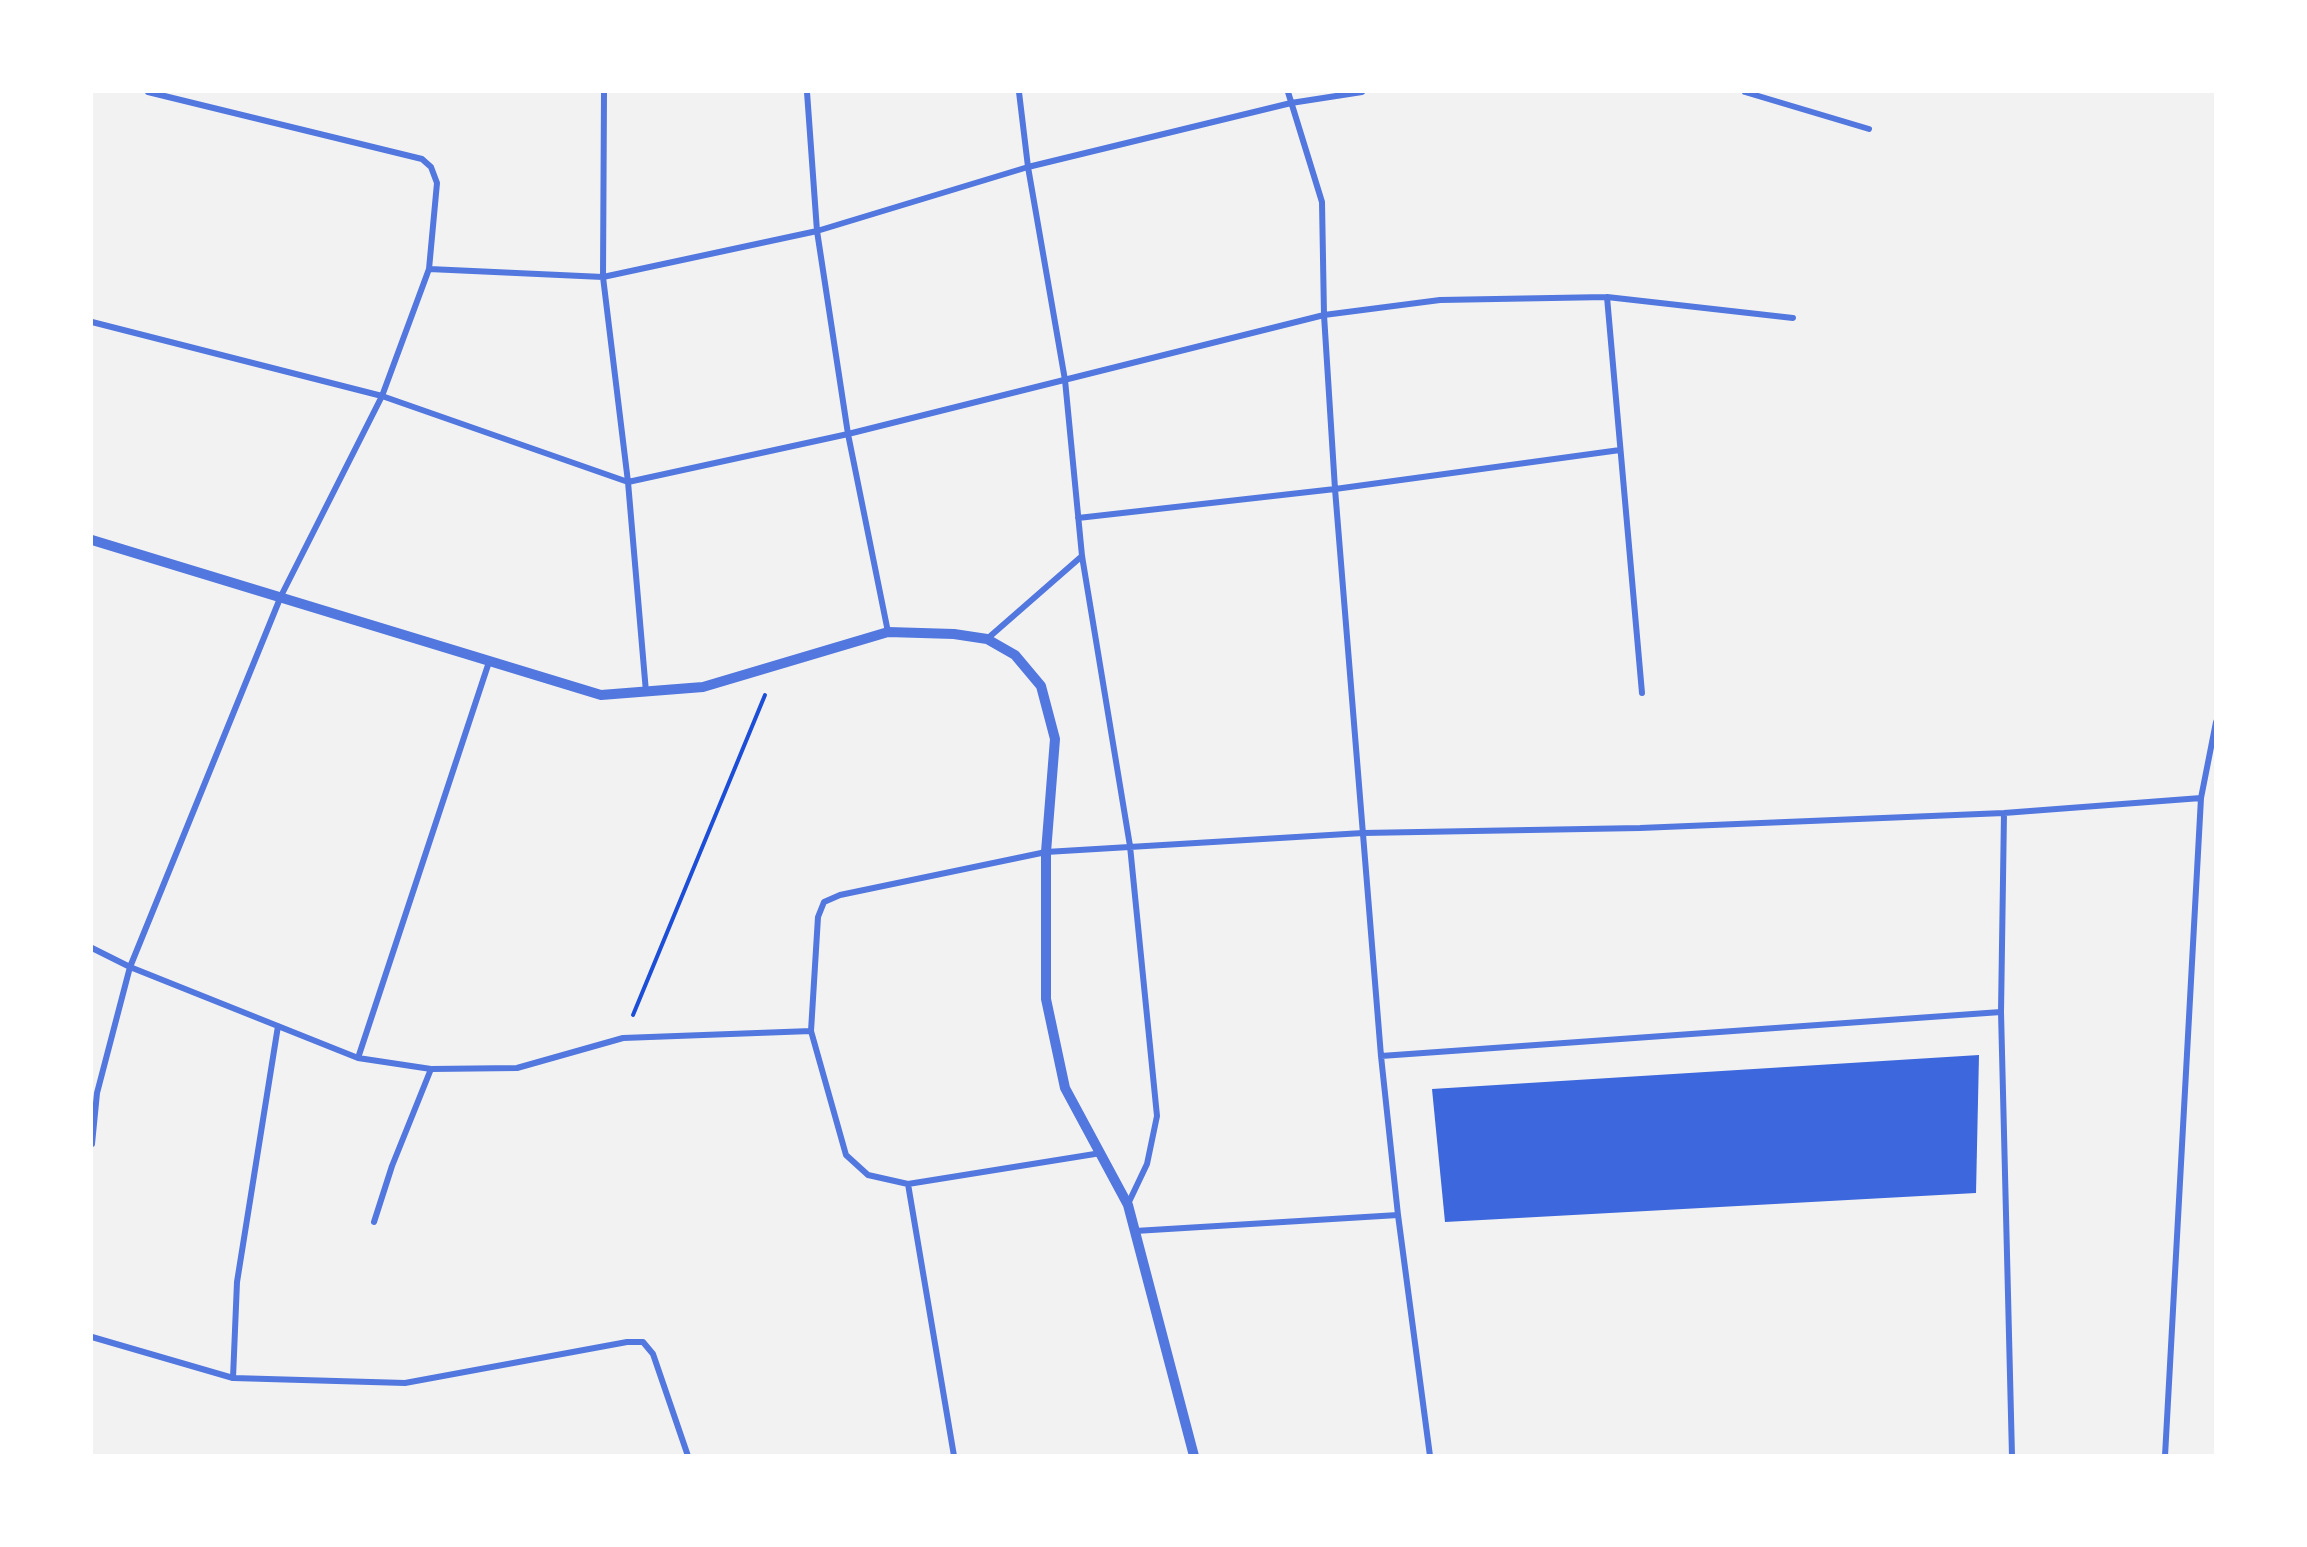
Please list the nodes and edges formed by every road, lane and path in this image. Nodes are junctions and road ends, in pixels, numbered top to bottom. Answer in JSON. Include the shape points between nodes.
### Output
{"nodes":[{"id":1,"x":148,"y":92,"type":"edge"},
{"id":2,"x":604,"y":92,"type":"edge"},
{"id":3,"x":807,"y":92,"type":"edge"},
{"id":4,"x":1019,"y":92,"type":"edge"},
{"id":5,"x":1288,"y":92,"type":"edge"},
{"id":6,"x":1362,"y":92,"type":"edge"},
{"id":7,"x":1744,"y":92,"type":"edge"},
{"id":8,"x":1291,"y":103,"type":"junction"},
{"id":9,"x":1869,"y":129,"type":"dead end"},
{"id":10,"x":1028,"y":167,"type":"junction"},
{"id":11,"x":817,"y":231,"type":"junction"},
{"id":12,"x":429,"y":269,"type":"junction"},
{"id":13,"x":603,"y":277,"type":"junction"},
{"id":14,"x":1607,"y":297,"type":"junction"},
{"id":15,"x":1324,"y":315,"type":"junction"},
{"id":16,"x":1793,"y":318,"type":"dead end"},
{"id":17,"x":92,"y":322,"type":"edge"},
{"id":18,"x":1065,"y":380,"type":"junction"},
{"id":19,"x":382,"y":396,"type":"junction"},
{"id":20,"x":848,"y":434,"type":"junction"},
{"id":21,"x":1620,"y":450,"type":"junction"},
{"id":22,"x":628,"y":482,"type":"junction"},
{"id":23,"x":1335,"y":489,"type":"junction"},
{"id":24,"x":1078,"y":518,"type":"junction"},
{"id":25,"x":92,"y":540,"type":"edge"},
{"id":26,"x":1082,"y":556,"type":"junction"},
{"id":27,"x":281,"y":596,"type":"junction"},
{"id":28,"x":888,"y":632,"type":"junction"},
{"id":29,"x":987,"y":639,"type":"junction"},
{"id":30,"x":489,"y":662,"type":"junction"},
{"id":31,"x":778,"y":664,"type":"junction"},
{"id":32,"x":646,"y":693,"type":"junction"},
{"id":33,"x":1642,"y":693,"type":"dead end"},
{"id":34,"x":2216,"y":722,"type":"edge"},
{"id":35,"x":2201,"y":798,"type":"junction"},
{"id":36,"x":2004,"y":813,"type":"junction"},
{"id":37,"x":1363,"y":833,"type":"junction"},
{"id":38,"x":1130,"y":846,"type":"junction"},
{"id":39,"x":1046,"y":852,"type":"junction"},
{"id":40,"x":92,"y":948,"type":"edge"},
{"id":41,"x":130,"y":967,"type":"junction"},
{"id":42,"x":2001,"y":1012,"type":"junction"},
{"id":43,"x":278,"y":1026,"type":"junction"},
{"id":44,"x":811,"y":1031,"type":"junction"},
{"id":45,"x":624,"y":1038,"type":"junction"},
{"id":46,"x":1380,"y":1056,"type":"junction"},
{"id":47,"x":358,"y":1058,"type":"junction"},
{"id":48,"x":431,"y":1069,"type":"junction"},
{"id":49,"x":92,"y":1144,"type":"edge"},
{"id":50,"x":1101,"y":1153,"type":"junction"},
{"id":51,"x":908,"y":1184,"type":"junction"},
{"id":52,"x":1128,"y":1205,"type":"junction"},
{"id":53,"x":1398,"y":1215,"type":"junction"},
{"id":54,"x":374,"y":1222,"type":"dead end"},
{"id":55,"x":1134,"y":1231,"type":"junction"},
{"id":56,"x":92,"y":1337,"type":"edge"},
{"id":57,"x":233,"y":1378,"type":"junction"},
{"id":58,"x":688,"y":1455,"type":"edge"},
{"id":59,"x":954,"y":1455,"type":"edge"},
{"id":60,"x":1194,"y":1455,"type":"edge"},
{"id":61,"x":1430,"y":1455,"type":"edge"},
{"id":62,"x":2012,"y":1455,"type":"edge"},
{"id":63,"x":2165,"y":1455,"type":"edge"}],
"edges":[{"from":1,"to":12,"type":"street","via":[[422,159],[431,167],[437,183]]},
{"from":2,"to":13,"type":"street"},
{"from":3,"to":11,"type":"street"},
{"from":4,"to":10,"type":"street"},
{"from":5,"to":8,"type":"street"},
{"from":6,"to":8,"type":"street"},
{"from":7,"to":9,"type":"street"},
{"from":8,"to":10,"type":"street"},
{"from":8,"to":15,"type":"street","via":[[1322,202]]},
{"from":10,"to":11,"type":"street"},
{"from":10,"to":18,"type":"street"},
{"from":11,"to":13,"type":"street"},
{"from":11,"to":20,"type":"street"},
{"from":12,"to":13,"type":"street"},
{"from":12,"to":19,"type":"street"},
{"from":13,"to":22,"type":"street"},
{"from":14,"to":15,"type":"street","via":[[1440,300]]},
{"from":14,"to":16,"type":"street"},
{"from":14,"to":21,"type":"street"},
{"from":15,"to":18,"type":"street"},
{"from":15,"to":23,"type":"street"},
{"from":17,"to":19,"type":"street"},
{"from":18,"to":20,"type":"street"},
{"from":18,"to":24,"type":"street"},
{"from":19,"to":22,"type":"street"},
{"from":19,"to":27,"type":"street"},
{"from":20,"to":22,"type":"street"},
{"from":20,"to":28,"type":"street"},
{"from":21,"to":23,"type":"street"},
{"from":21,"to":33,"type":"street"},
{"from":22,"to":32,"type":"street"},
{"from":23,"to":24,"type":"street"},
{"from":23,"to":37,"type":"street"},
{"from":24,"to":26,"type":"street"},
{"from":25,"to":27,"type":"street"},
{"from":26,"to":29,"type":"street"},
{"from":26,"to":38,"type":"street"},
{"from":27,"to":30,"type":"street"},
{"from":27,"to":41,"type":"street"},
{"from":28,"to":29,"type":"street"},
{"from":28,"to":31,"type":"street"},
{"from":29,"to":39,"type":"street","via":[[1015,655],[1041,686],[1055,739]]},
{"from":30,"to":32,"type":"street","via":[[601,695]]},
{"from":30,"to":47,"type":"street"},
{"from":31,"to":32,"type":"street","via":[[703,687]]},
{"from":31,"to":45,"type":"path"},
{"from":34,"to":35,"type":"street"},
{"from":35,"to":36,"type":"street"},
{"from":35,"to":63,"type":"street"},
{"from":36,"to":37,"type":"street","via":[[1640,828]]},
{"from":36,"to":42,"type":"street"},
{"from":37,"to":38,"type":"street"},
{"from":37,"to":46,"type":"street"},
{"from":38,"to":39,"type":"street"},
{"from":38,"to":52,"type":"street","via":[[1157,1116],[1147,1164]]},
{"from":39,"to":44,"type":"street","via":[[840,895],[824,902],[818,917]]},
{"from":39,"to":50,"type":"street","via":[[1046,999],[1065,1088]]},
{"from":40,"to":41,"type":"street"},
{"from":41,"to":43,"type":"street"},
{"from":41,"to":49,"type":"street","via":[[97,1093]]},
{"from":42,"to":46,"type":"street"},
{"from":42,"to":62,"type":"street"},
{"from":43,"to":47,"type":"street"},
{"from":43,"to":57,"type":"street","via":[[237,1282]]},
{"from":44,"to":45,"type":"street"},
{"from":44,"to":51,"type":"street","via":[[846,1155],[868,1175]]},
{"from":45,"to":48,"type":"street","via":[[517,1068]]},
{"from":46,"to":53,"type":"street"},
{"from":47,"to":48,"type":"street"},
{"from":48,"to":54,"type":"street"},
{"from":50,"to":51,"type":"street"},
{"from":50,"to":52,"type":"street"},
{"from":51,"to":59,"type":"street"},
{"from":52,"to":55,"type":"street"},
{"from":53,"to":55,"type":"street"},
{"from":53,"to":61,"type":"street"},
{"from":55,"to":60,"type":"street"},
{"from":56,"to":57,"type":"street"},
{"from":57,"to":58,"type":"street","via":[[405,1383],[643,1342],[653,1354]]}]}
